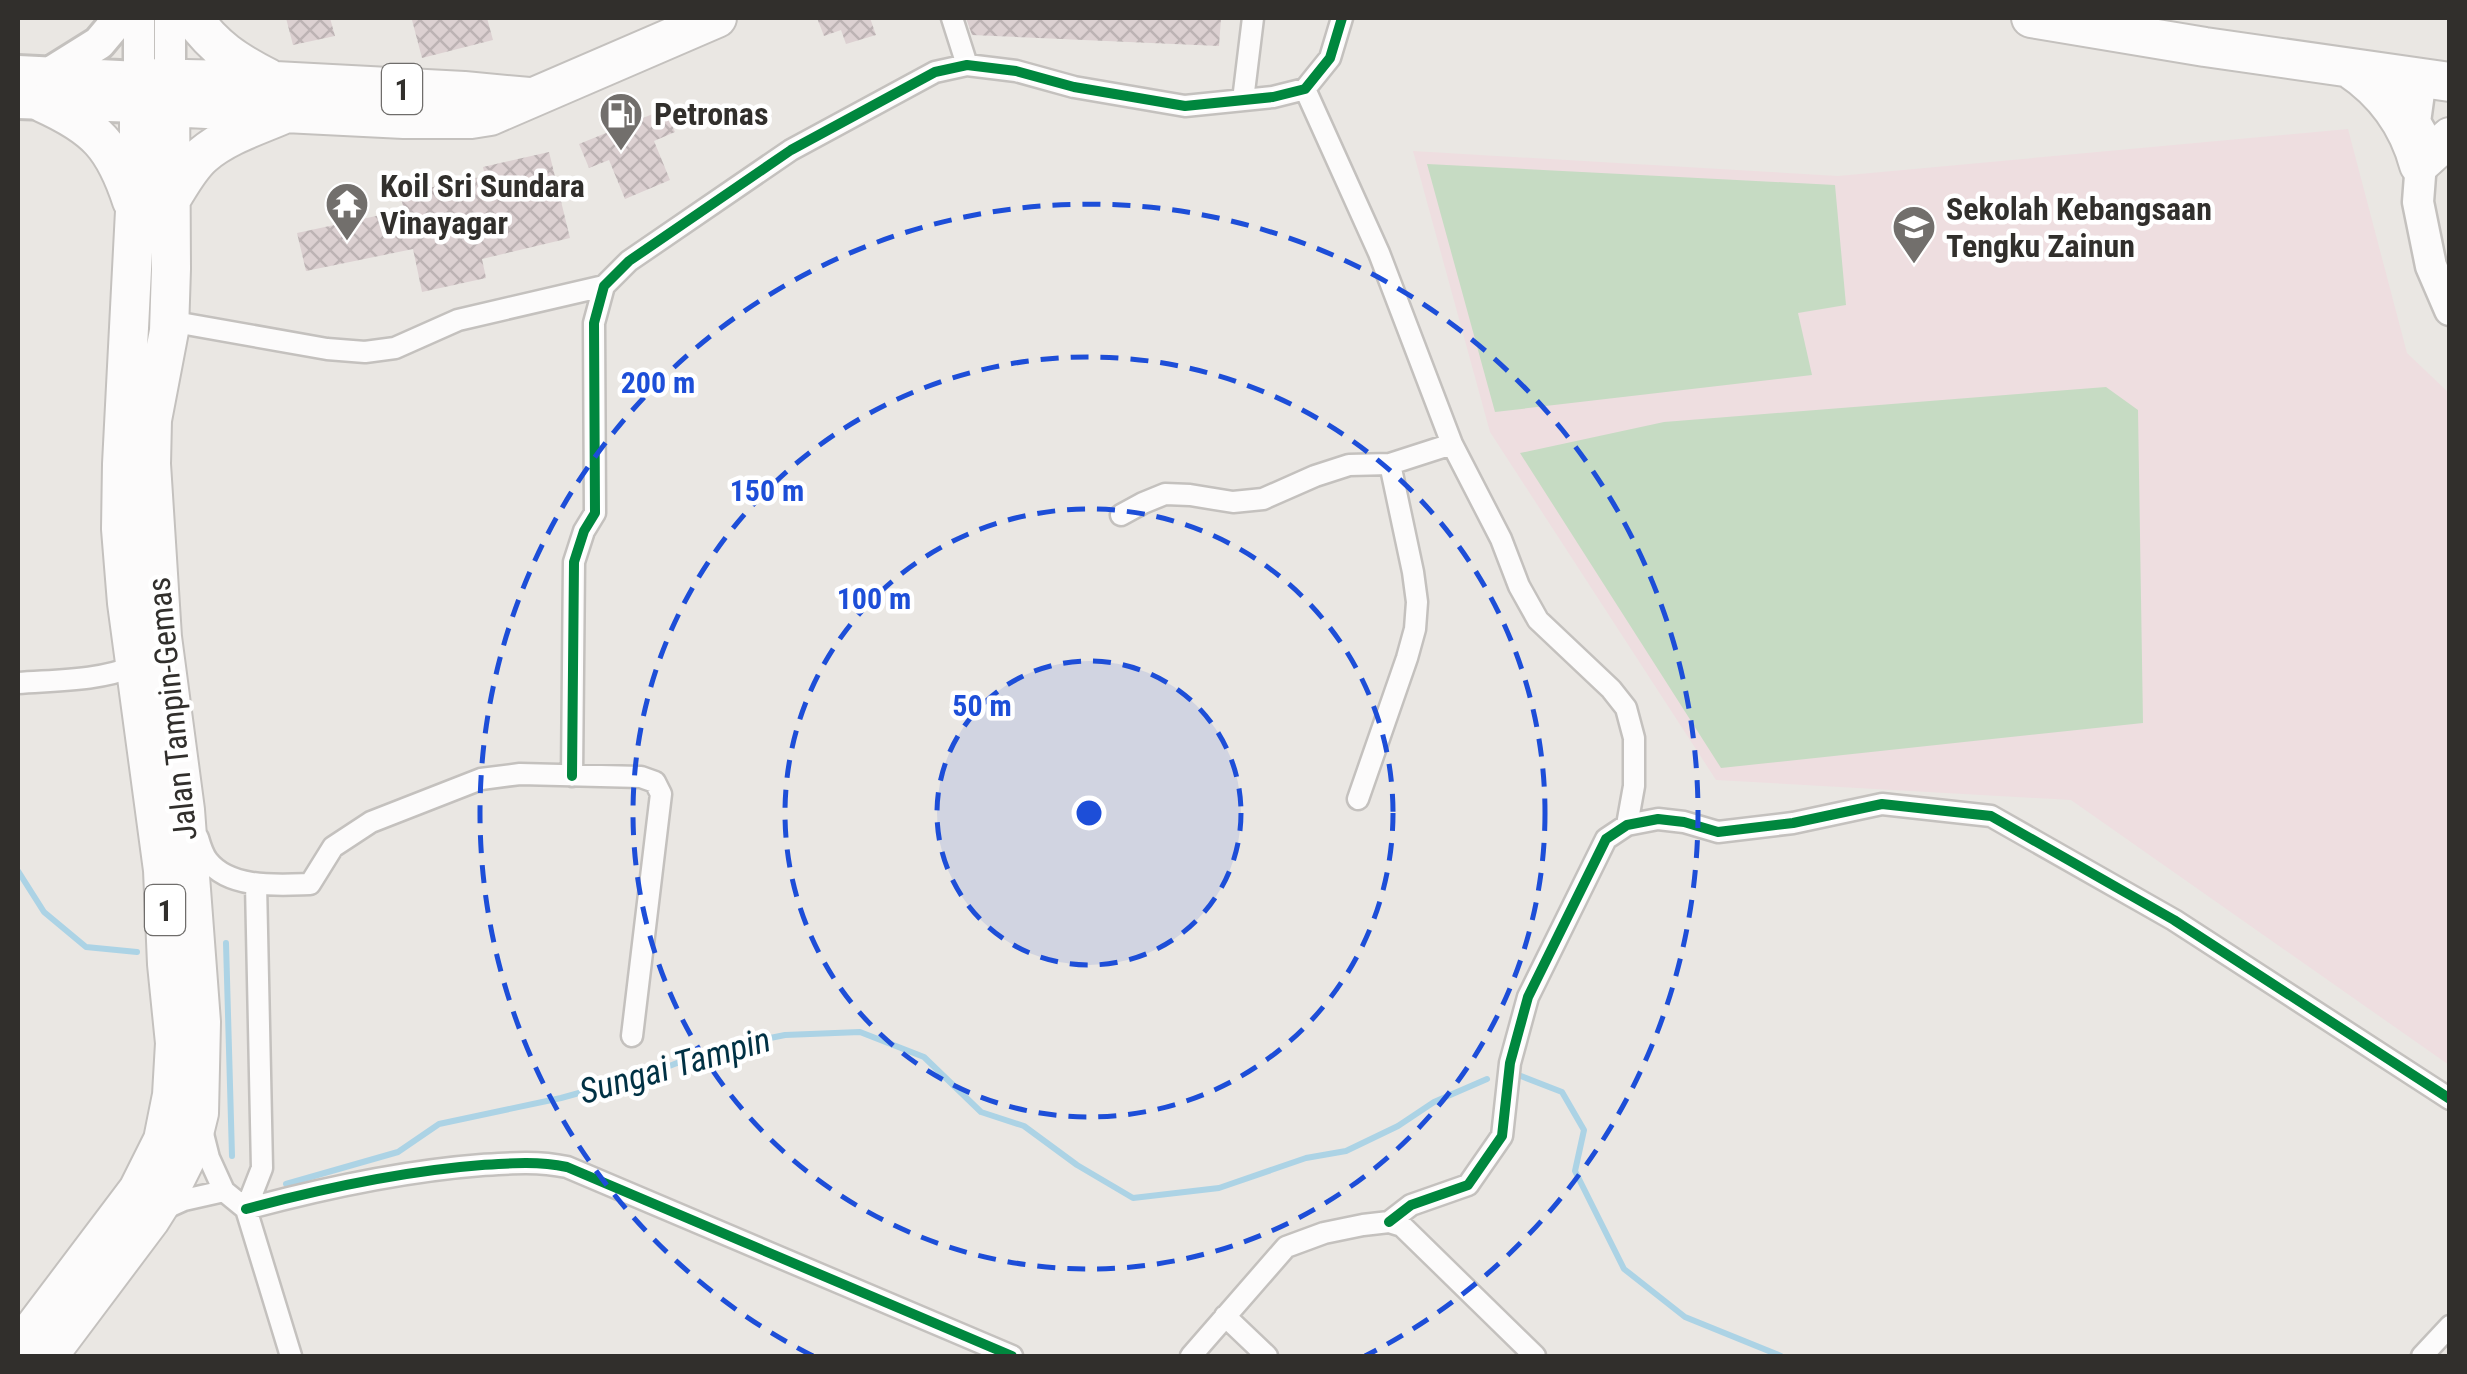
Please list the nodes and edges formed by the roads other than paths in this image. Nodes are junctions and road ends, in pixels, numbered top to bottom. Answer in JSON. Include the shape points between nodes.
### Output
{"nodes":[{"id":1,"x":120,"y":18,"type":"edge"},
{"id":2,"x":139,"y":18,"type":"edge"},
{"id":3,"x":170,"y":18,"type":"edge"},
{"id":4,"x":193,"y":18,"type":"edge"},
{"id":5,"x":717,"y":18,"type":"edge"},
{"id":6,"x":952,"y":18,"type":"edge"},
{"id":7,"x":1253,"y":18,"type":"edge"},
{"id":8,"x":1342,"y":18,"type":"edge"},
{"id":9,"x":2031,"y":18,"type":"edge"},
{"id":10,"x":967,"y":66,"type":"junction"},
{"id":11,"x":2348,"y":68,"type":"junction"},
{"id":12,"x":18,"y":72,"type":"edge"},
{"id":13,"x":2437,"y":80,"type":"edge"},
{"id":14,"x":1305,"y":88,"type":"junction"},
{"id":15,"x":155,"y":92,"type":"junction"},
{"id":16,"x":37,"y":93,"type":"edge"},
{"id":17,"x":280,"y":97,"type":"junction"},
{"id":18,"x":1244,"y":100,"type":"junction"},
{"id":19,"x":2434,"y":144,"type":"edge"},
{"id":20,"x":153,"y":207,"type":"junction"},
{"id":21,"x":2438,"y":243,"type":"edge"},
{"id":22,"x":604,"y":286,"type":"junction"},
{"id":23,"x":2450,"y":310,"type":"edge"},
{"id":24,"x":169,"y":321,"type":"junction"},
{"id":25,"x":1452,"y":444,"type":"junction"},
{"id":26,"x":1390,"y":464,"type":"junction"},
{"id":27,"x":1121,"y":515,"type":"dead end"},
{"id":28,"x":162,"y":638,"type":"junction"},
{"id":29,"x":134,"y":666,"type":"junction"},
{"id":30,"x":18,"y":683,"type":"edge"},
{"id":31,"x":572,"y":776,"type":"junction"},
{"id":32,"x":1358,"y":799,"type":"dead end"},
{"id":33,"x":186,"y":810,"type":"junction"},
{"id":34,"x":1627,"y":825,"type":"junction"},
{"id":35,"x":256,"y":884,"type":"junction"},
{"id":36,"x":632,"y":1036,"type":"dead end"},
{"id":37,"x":2450,"y":1099,"type":"edge"},
{"id":38,"x":199,"y":1114,"type":"junction"},
{"id":39,"x":224,"y":1191,"type":"junction"},
{"id":40,"x":246,"y":1210,"type":"junction"},
{"id":41,"x":150,"y":1220,"type":"junction"},
{"id":42,"x":1389,"y":1222,"type":"junction"},
{"id":43,"x":1225,"y":1316,"type":"junction"},
{"id":44,"x":2450,"y":1326,"type":"edge"},
{"id":45,"x":18,"y":1349,"type":"edge"},
{"id":46,"x":48,"y":1356,"type":"edge"},
{"id":47,"x":291,"y":1356,"type":"edge"},
{"id":48,"x":1012,"y":1356,"type":"edge"},
{"id":49,"x":1191,"y":1356,"type":"edge"},
{"id":50,"x":1267,"y":1356,"type":"edge"},
{"id":51,"x":1535,"y":1356,"type":"edge"},
{"id":52,"x":2422,"y":1356,"type":"edge"}],
"edges":[{"from":1,"to":16,"type":"main road","via":[[100,43]]},
{"from":2,"to":15,"type":"street"},
{"from":3,"to":15,"type":"street"},
{"from":4,"to":17,"type":"highway","via":[[218,48]]},
{"from":5,"to":17,"type":"highway","number":"1","via":[[529,97],[464,90]]},
{"from":6,"to":10,"type":"street"},
{"from":7,"to":18,"type":"street"},
{"from":8,"to":14,"type":"street","via":[[1330,58]]},
{"from":9,"to":11,"type":"highway"},
{"from":10,"to":18,"type":"street","via":[[1184,106]]},
{"from":10,"to":22,"type":"street","via":[[935,72],[791,150],[629,261]]},
{"from":11,"to":13,"type":"highway"},
{"from":11,"to":19,"type":"highway","via":[[2398,114],[2414,146]]},
{"from":12,"to":16,"type":"main road"},
{"from":13,"to":19,"type":"street"},
{"from":14,"to":18,"type":"street"},
{"from":14,"to":25,"type":"street","via":[[1380,254]]},
{"from":15,"to":16,"type":"main road"},
{"from":15,"to":17,"type":"highway","number":"1"},
{"from":15,"to":20,"type":"highway","name":"Jalan Tampin-Gemas","number":"1"},
{"from":16,"to":20,"type":"highway","via":[[105,143]]},
{"from":17,"to":20,"type":"highway","via":[[203,155]]},
{"from":19,"to":21,"type":"street","via":[[2418,202]]},
{"from":20,"to":24,"type":"highway","name":"Jalan Tampin-Gemas","number":"1"},
{"from":20,"to":29,"type":"highway","name":"Jalan Tampin-Gemas","number":"1","via":[[123,427],[121,513]]},
{"from":21,"to":23,"type":"street","via":[[2430,266]]},
{"from":22,"to":24,"type":"street","via":[[458,320],[395,348],[365,352]]},
{"from":22,"to":31,"type":"street","via":[[594,323],[595,513],[574,562]]},
{"from":24,"to":28,"type":"highway","name":"Jalan Tampin-Gemas","number":"1","via":[[152,420]]},
{"from":25,"to":26,"type":"street"},
{"from":25,"to":34,"type":"street","via":[[1538,620],[1626,708],[1634,738]]},
{"from":26,"to":27,"type":"street","via":[[1349,464],[1248,502],[1164,494]]},
{"from":26,"to":32,"type":"street","via":[[1413,572],[1415,629]]},
{"from":28,"to":29,"type":"highway"},
{"from":28,"to":33,"type":"highway","name":"Jalan Tampin-Gemas","number":"1"},
{"from":29,"to":30,"type":"street","via":[[116,674]]},
{"from":29,"to":45,"type":"highway","name":"Jalan Tampin-Gemas","number":"1","via":[[163,870],[175,1043],[172,1095],[163,1140],[138,1190]]},
{"from":31,"to":35,"type":"street","via":[[482,779],[371,822],[333,847],[310,884]]},
{"from":31,"to":36,"type":"street","via":[[641,777],[655,782],[661,794]]},
{"from":33,"to":35,"type":"street","via":[[208,861]]},
{"from":33,"to":38,"type":"highway","name":"Jalan Tampin-Gemas","number":"1","via":[[201,1022]]},
{"from":34,"to":37,"type":"street","via":[[1658,819],[1718,832],[1882,804],[1991,816],[2174,920]]},
{"from":34,"to":42,"type":"street","via":[[1606,838],[1528,997],[1510,1063],[1502,1136],[1468,1186],[1411,1205]]},
{"from":35,"to":40,"type":"street","via":[[262,1168]]},
{"from":38,"to":39,"type":"street"},
{"from":38,"to":41,"type":"highway","name":"Jalan Tampin-Gemas","number":"1","via":[[190,1150]]},
{"from":39,"to":40,"type":"street"},
{"from":39,"to":41,"type":"street","via":[[171,1205]]},
{"from":40,"to":47,"type":"street"},
{"from":40,"to":48,"type":"street","via":[[426,1169],[541,1161]]},
{"from":41,"to":46,"type":"highway","name":"Jalan Tampin-Gemas","number":"1"},
{"from":42,"to":43,"type":"street","via":[[1286,1247]]},
{"from":42,"to":51,"type":"street","via":[[1402,1226]]},
{"from":43,"to":49,"type":"street"},
{"from":43,"to":50,"type":"street"},
{"from":44,"to":52,"type":"street"}]}
